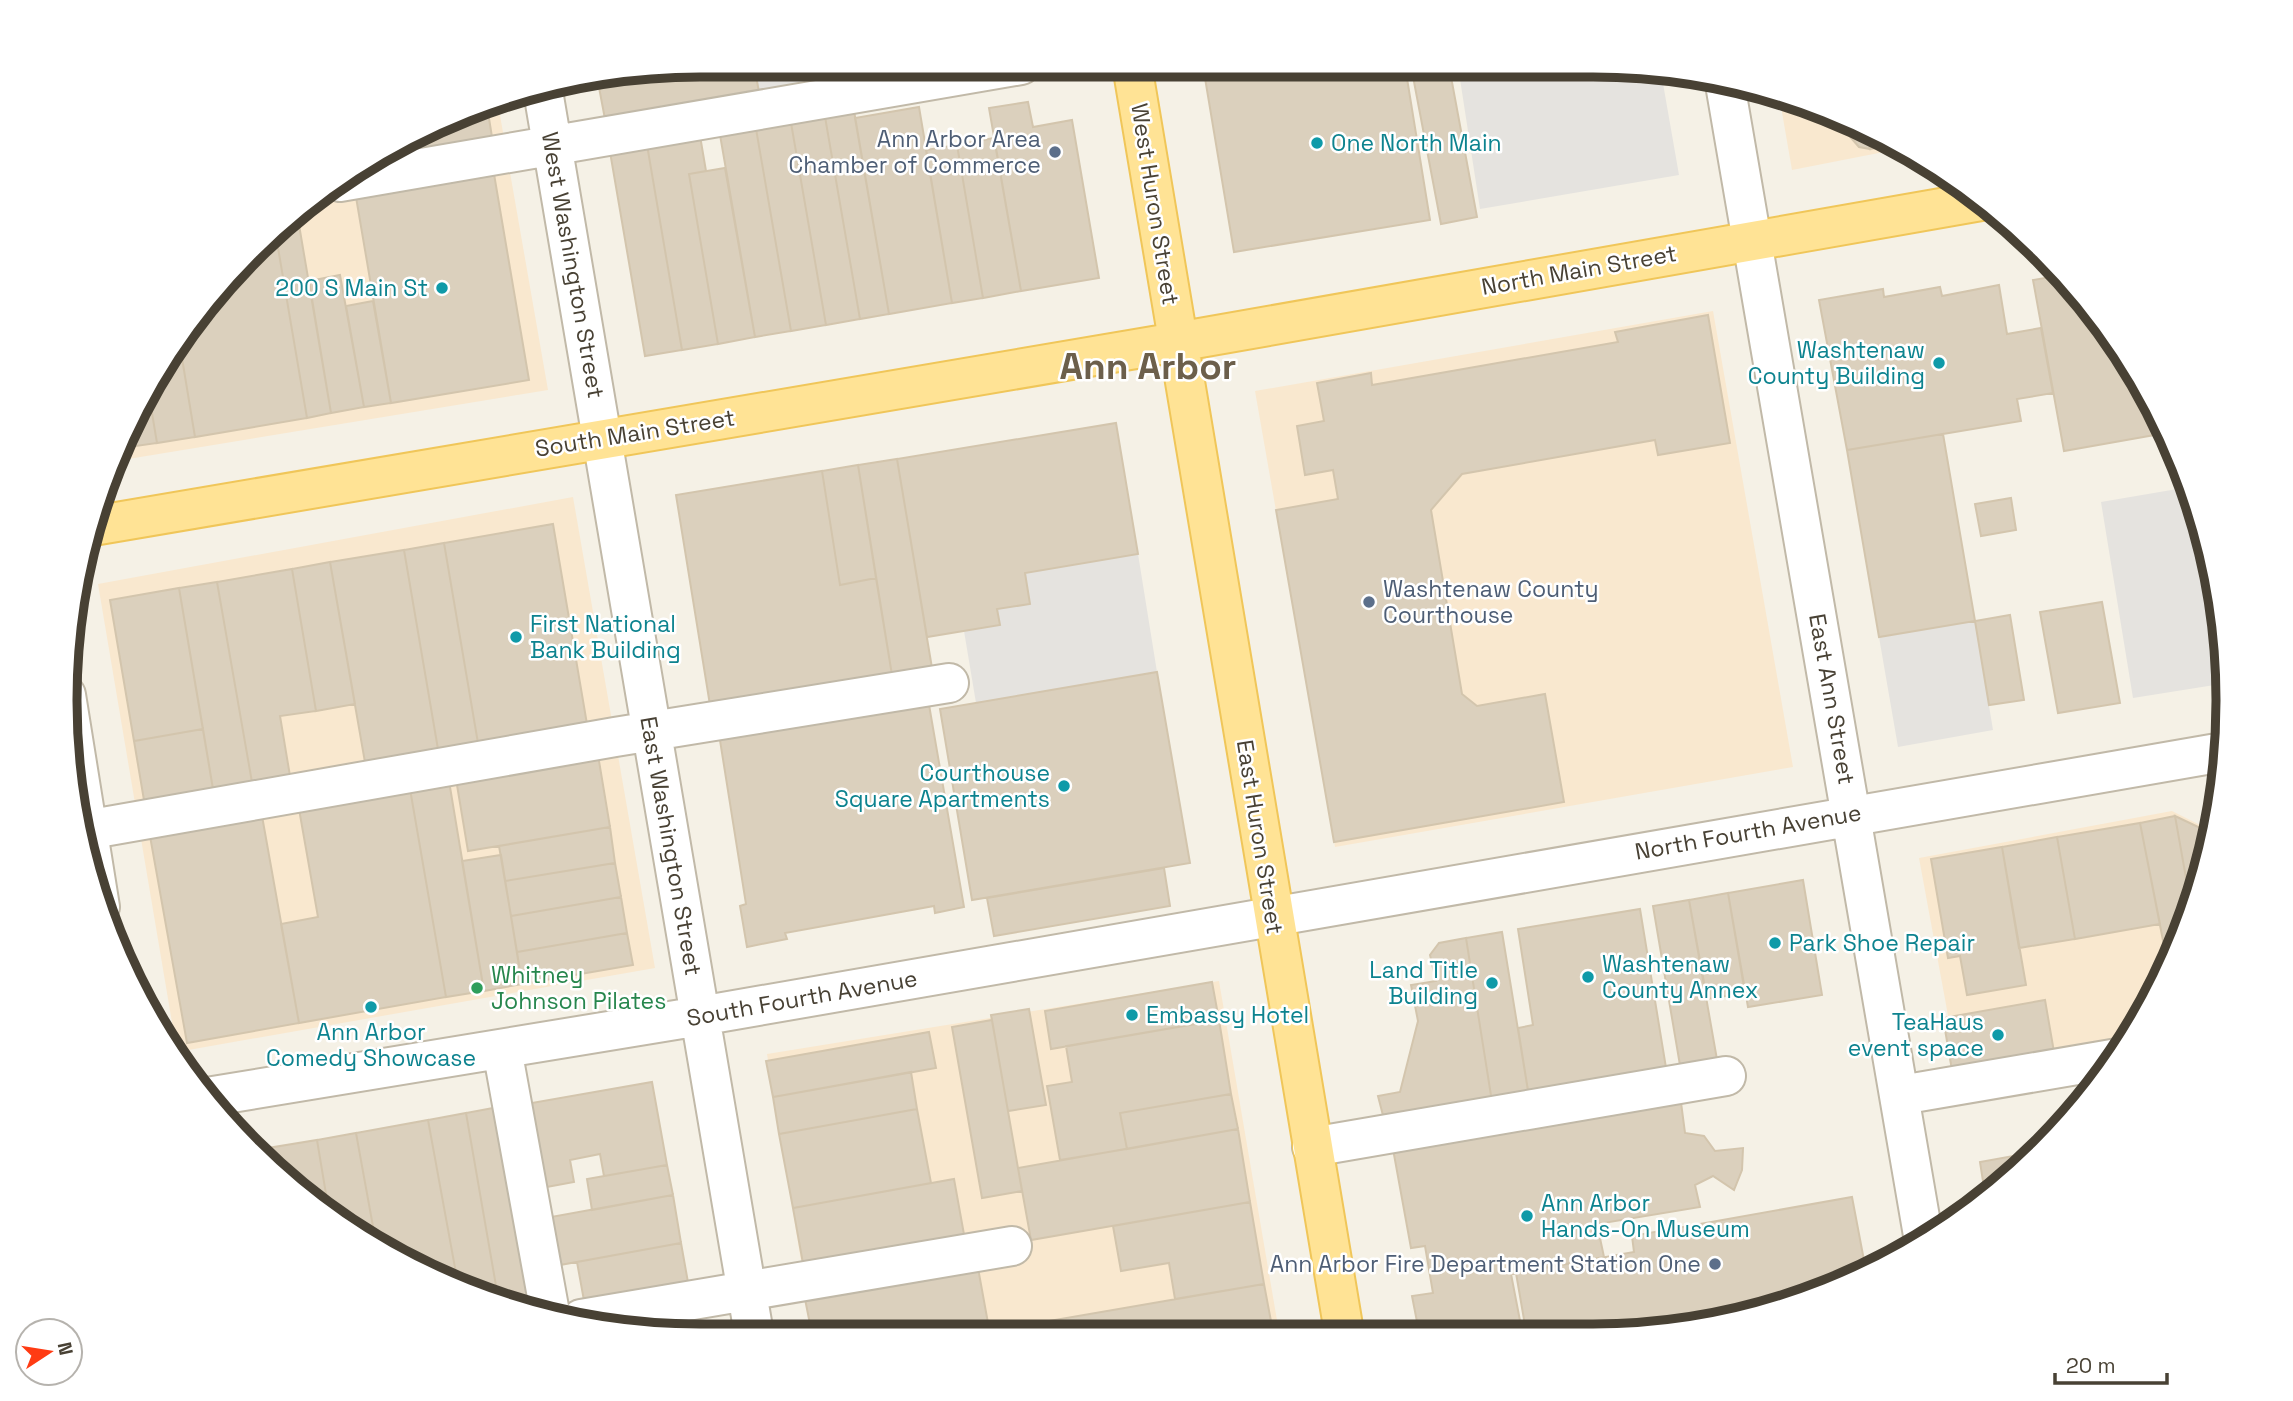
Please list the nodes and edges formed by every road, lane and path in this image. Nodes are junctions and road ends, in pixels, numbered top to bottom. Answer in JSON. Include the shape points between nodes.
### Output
{"nodes":[{"id":1,"x":951,"y":77,"type":"edge"},
{"id":2,"x":1134,"y":77,"type":"edge"},
{"id":3,"x":1726,"y":92,"type":"edge"},
{"id":4,"x":544,"y":97,"type":"edge"},
{"id":5,"x":552,"y":145,"type":"junction"},
{"id":6,"x":360,"y":179,"type":"edge"},
{"id":7,"x":1968,"y":203,"type":"edge"},
{"id":8,"x":1753,"y":240,"type":"junction"},
{"id":9,"x":1177,"y":342,"type":"junction"},
{"id":10,"x":602,"y":439,"type":"junction"},
{"id":11,"x":102,"y":524,"type":"edge"},
{"id":12,"x":949,"y":683,"type":"dead end"},
{"id":13,"x":652,"y":731,"type":"junction"},
{"id":14,"x":2214,"y":754,"type":"edge"},
{"id":15,"x":1852,"y":814,"type":"junction"},
{"id":16,"x":91,"y":829,"type":"edge"},
{"id":17,"x":1273,"y":915,"type":"junction"},
{"id":18,"x":700,"y":1016,"type":"junction"},
{"id":19,"x":502,"y":1049,"type":"junction"},
{"id":20,"x":2101,"y":1061,"type":"edge"},
{"id":21,"x":1726,"y":1076,"type":"dead end"},
{"id":22,"x":218,"y":1095,"type":"edge"},
{"id":23,"x":1901,"y":1095,"type":"junction"},
{"id":24,"x":1312,"y":1147,"type":"junction"},
{"id":25,"x":1922,"y":1229,"type":"edge"},
{"id":26,"x":1012,"y":1245,"type":"dead end"},
{"id":27,"x":747,"y":1290,"type":"junction"},
{"id":28,"x":549,"y":1305,"type":"edge"},
{"id":29,"x":600,"y":1316,"type":"edge"},
{"id":30,"x":752,"y":1324,"type":"edge"},
{"id":31,"x":1343,"y":1324,"type":"edge"}],
"edges":[{"from":1,"to":5,"type":"street"},
{"from":2,"to":9,"type":"main road","name":"West Huron Street"},
{"from":3,"to":8,"type":"street","name":"East Ann Street"},
{"from":4,"to":5,"type":"street","name":"West Washington Street"},
{"from":5,"to":6,"type":"street"},
{"from":5,"to":10,"type":"street","name":"West Washington Street"},
{"from":7,"to":8,"type":"main road","name":"North Main Street"},
{"from":8,"to":9,"type":"main road","name":"North Main Street"},
{"from":8,"to":15,"type":"street","name":"East Ann Street"},
{"from":9,"to":10,"type":"main road","name":"South Main Street"},
{"from":9,"to":17,"type":"main road","name":"East Huron Street"},
{"from":10,"to":11,"type":"main road","name":"South Main Street"},
{"from":10,"to":13,"type":"street","name":"East Washington Street"},
{"from":12,"to":13,"type":"street"},
{"from":13,"to":16,"type":"street"},
{"from":13,"to":18,"type":"street","name":"East Washington Street"},
{"from":14,"to":15,"type":"street","name":"North Fourth Avenue"},
{"from":15,"to":17,"type":"street","name":"North Fourth Avenue"},
{"from":15,"to":23,"type":"street","name":"East Ann Street"},
{"from":17,"to":18,"type":"street","name":"South Fourth Avenue"},
{"from":17,"to":24,"type":"main road","name":"East Huron Street"},
{"from":18,"to":19,"type":"street","name":"South Fourth Avenue"},
{"from":18,"to":27,"type":"street","name":"East Washington Street"},
{"from":19,"to":22,"type":"street","name":"South Fourth Avenue"},
{"from":19,"to":28,"type":"street"},
{"from":20,"to":23,"type":"street"},
{"from":21,"to":24,"type":"street"},
{"from":23,"to":25,"type":"street","name":"East Ann Street"},
{"from":24,"to":31,"type":"main road","name":"East Huron Street"},
{"from":26,"to":27,"type":"street"},
{"from":27,"to":29,"type":"street"},
{"from":27,"to":30,"type":"street","name":"East Washington Street"}]}
